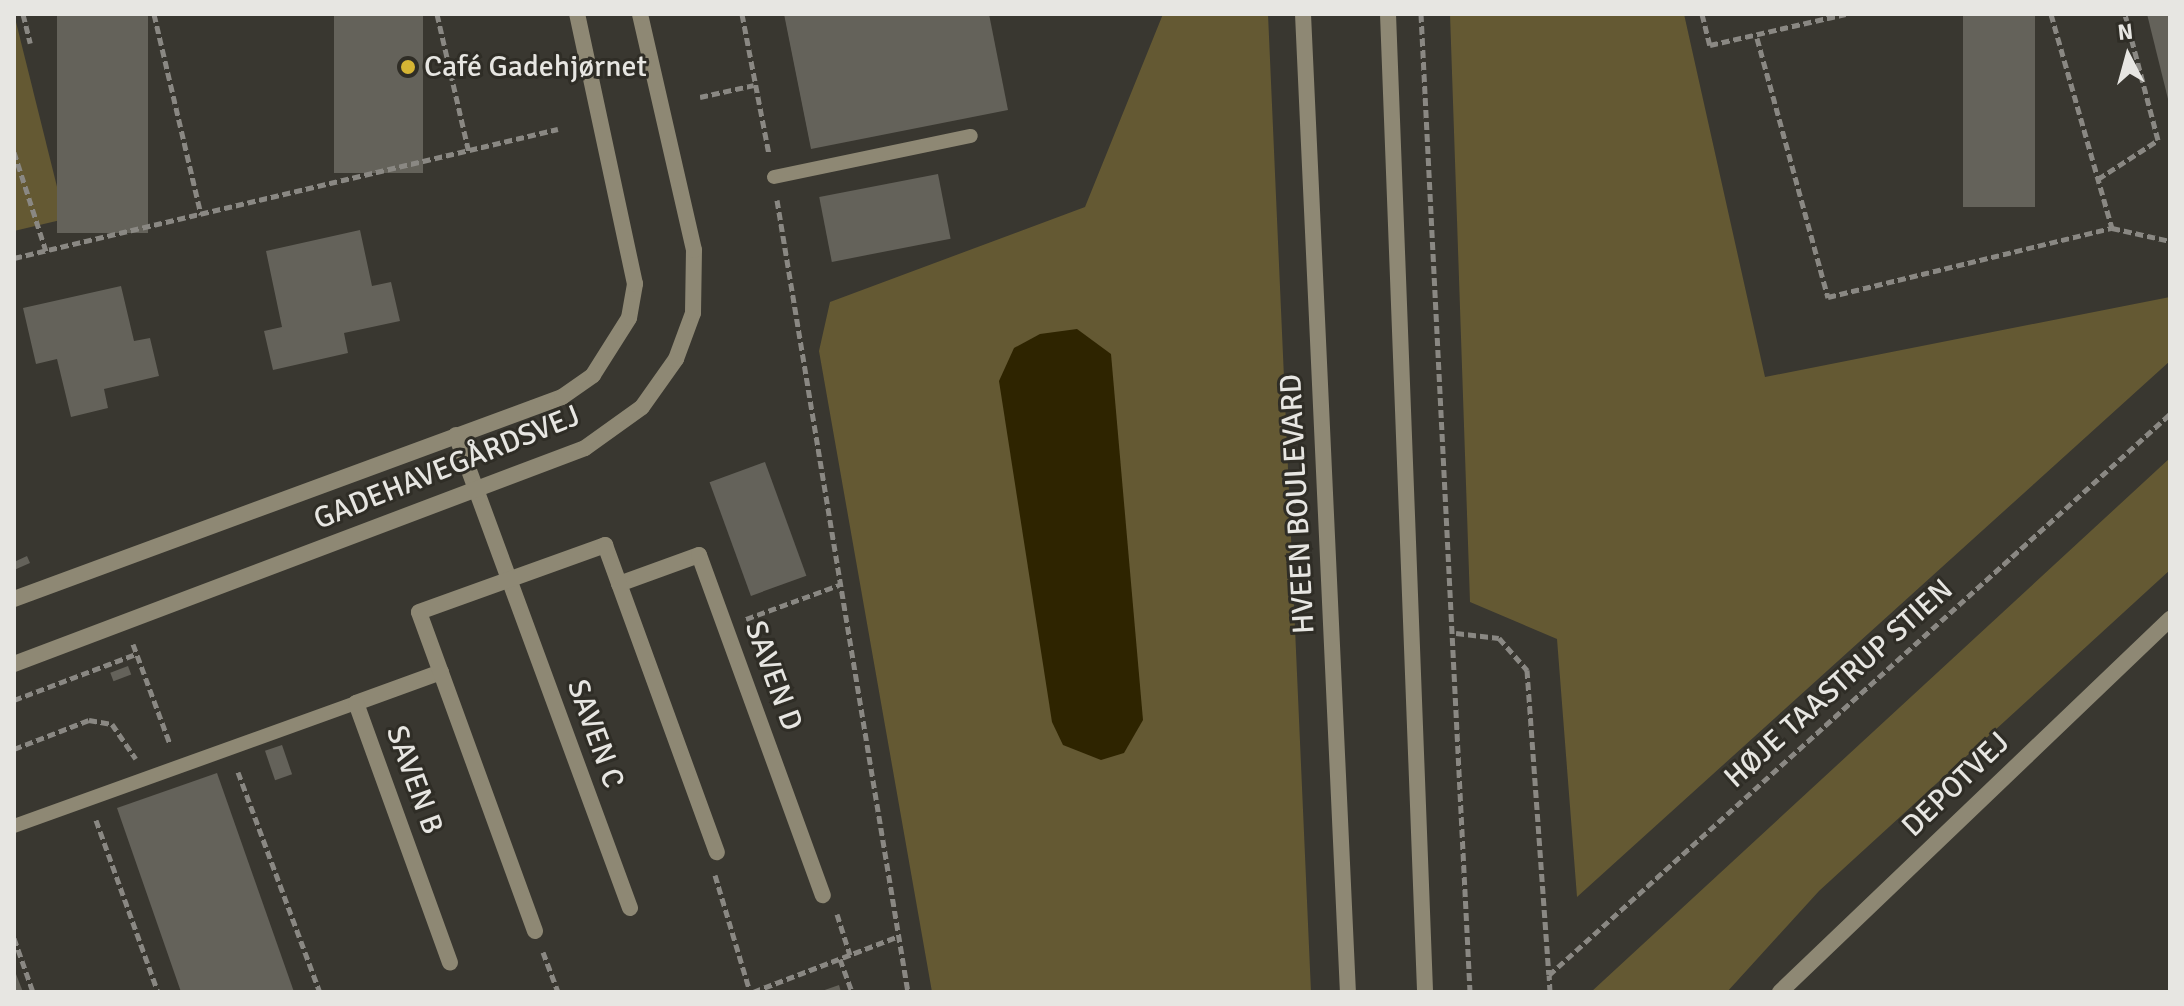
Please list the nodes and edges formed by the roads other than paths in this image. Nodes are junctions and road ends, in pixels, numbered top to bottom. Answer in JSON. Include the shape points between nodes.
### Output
{"nodes":[{"id":1,"x":577,"y":14,"type":"edge"},
{"id":2,"x":640,"y":14,"type":"edge"},
{"id":3,"x":1303,"y":14,"type":"edge"},
{"id":4,"x":1388,"y":14,"type":"edge"},
{"id":5,"x":971,"y":136,"type":"dead end"},
{"id":6,"x":774,"y":177,"type":"road end"},
{"id":7,"x":456,"y":435,"type":"junction"},
{"id":8,"x":477,"y":491,"type":"junction"},
{"id":9,"x":508,"y":579,"type":"junction"},
{"id":10,"x":619,"y":584,"type":"junction"},
{"id":11,"x":14,"y":599,"type":"edge"},
{"id":12,"x":2170,"y":619,"type":"edge"},
{"id":13,"x":14,"y":664,"type":"edge"},
{"id":14,"x":441,"y":672,"type":"junction"},
{"id":15,"x":356,"y":703,"type":"junction"},
{"id":16,"x":14,"y":826,"type":"edge"},
{"id":17,"x":717,"y":852,"type":"road end"},
{"id":18,"x":823,"y":895,"type":"road end"},
{"id":19,"x":630,"y":908,"type":"dead end"},
{"id":20,"x":535,"y":931,"type":"road end"},
{"id":21,"x":450,"y":962,"type":"dead end"},
{"id":22,"x":1348,"y":992,"type":"edge"},
{"id":23,"x":1425,"y":992,"type":"edge"},
{"id":24,"x":1780,"y":992,"type":"edge"}],
"edges":[{"from":1,"to":7,"type":"street","name":"GADEHAVEGÅRDSVEJ","via":[[632,244],[629,318],[593,375],[562,397]]},
{"from":2,"to":8,"type":"street","name":"GADEHAVEGÅRDSVEJ","via":[[694,250],[693,313],[676,359],[642,407],[585,448]]},
{"from":3,"to":22,"type":"street","name":"HVEEN BOULEVARD"},
{"from":4,"to":23,"type":"street"},
{"from":5,"to":6,"type":"lane"},
{"from":7,"to":8,"type":"street","name":"SAVEN C"},
{"from":7,"to":11,"type":"street","name":"GADEHAVEGÅRDSVEJ"},
{"from":8,"to":9,"type":"street","name":"SAVEN C"},
{"from":8,"to":13,"type":"street","name":"GADEHAVEGÅRDSVEJ"},
{"from":9,"to":10,"type":"street","via":[[605,545]]},
{"from":9,"to":14,"type":"street","name":"SAVEN B","via":[[419,612]]},
{"from":9,"to":19,"type":"street","name":"SAVEN C"},
{"from":10,"to":17,"type":"street"},
{"from":10,"to":18,"type":"street","name":"SAVEN D","via":[[699,555]]},
{"from":12,"to":24,"type":"street","name":"DEPOTVEJ"},
{"from":14,"to":15,"type":"street","name":"SAVEN B"},
{"from":14,"to":20,"type":"street","name":"SAVEN B"},
{"from":15,"to":16,"type":"lane"},
{"from":15,"to":21,"type":"street","name":"SAVEN B"}]}
